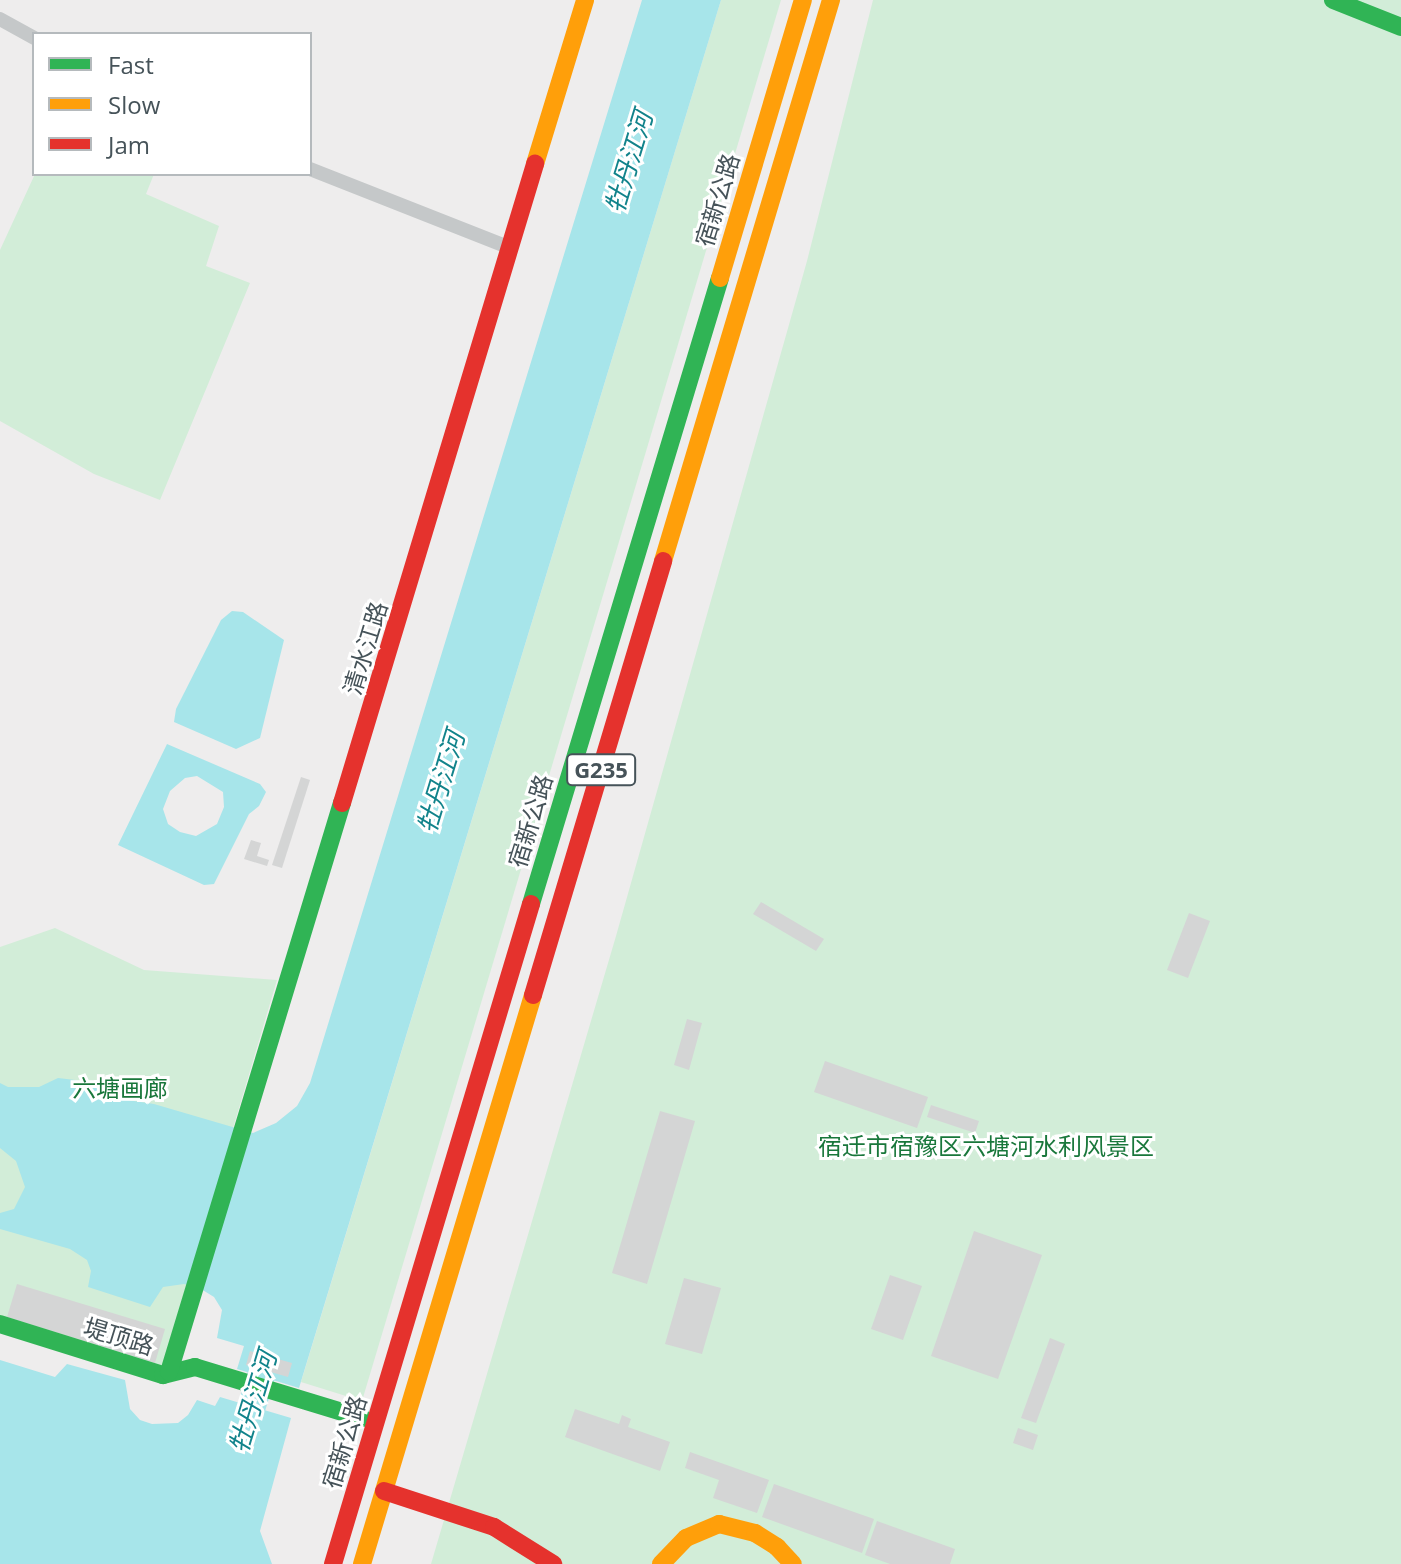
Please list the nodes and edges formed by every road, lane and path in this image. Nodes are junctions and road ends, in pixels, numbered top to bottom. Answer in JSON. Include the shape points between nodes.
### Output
{"nodes":[{"id":1,"x":585,"y":0,"type":"edge"},
{"id":2,"x":803,"y":0,"type":"edge"},
{"id":3,"x":831,"y":0,"type":"edge"},
{"id":4,"x":1333,"y":0,"type":"edge"},
{"id":5,"x":0,"y":19,"type":"edge"},
{"id":6,"x":1401,"y":27,"type":"edge"},
{"id":7,"x":32,"y":37,"type":"edge"},
{"id":8,"x":312,"y":170,"type":"edge"},
{"id":9,"x":511,"y":248,"type":"junction"},
{"id":10,"x":0,"y":1324,"type":"edge"},
{"id":11,"x":169,"y":1372,"type":"junction"},
{"id":12,"x":362,"y":1418,"type":"dead end"},
{"id":13,"x":384,"y":1491,"type":"junction"},
{"id":14,"x":333,"y":1564,"type":"edge"},
{"id":15,"x":362,"y":1564,"type":"edge"},
{"id":16,"x":553,"y":1564,"type":"edge"},
{"id":17,"x":661,"y":1564,"type":"edge"},
{"id":18,"x":793,"y":1564,"type":"edge"}],
"edges":[{"from":1,"to":9,"type":"main road","name":"清水江路"},
{"from":2,"to":14,"type":"main road","name":"宿新公路","number":"G235"},
{"from":3,"to":13,"type":"main road","number":"G235"},
{"from":4,"to":6,"type":"main road"},
{"from":5,"to":7,"type":"street"},
{"from":8,"to":9,"type":"street"},
{"from":9,"to":11,"type":"main road","name":"清水江路"},
{"from":10,"to":11,"type":"main road","name":"堤顶路","via":[[163,1375]]},
{"from":11,"to":12,"type":"main road","name":"堤顶路","via":[[195,1367]]},
{"from":13,"to":15,"type":"main road","number":"G235"},
{"from":13,"to":16,"type":"main road","via":[[494,1527]]},
{"from":17,"to":18,"type":"main road","via":[[686,1538],[719,1524],[755,1533]]}]}
